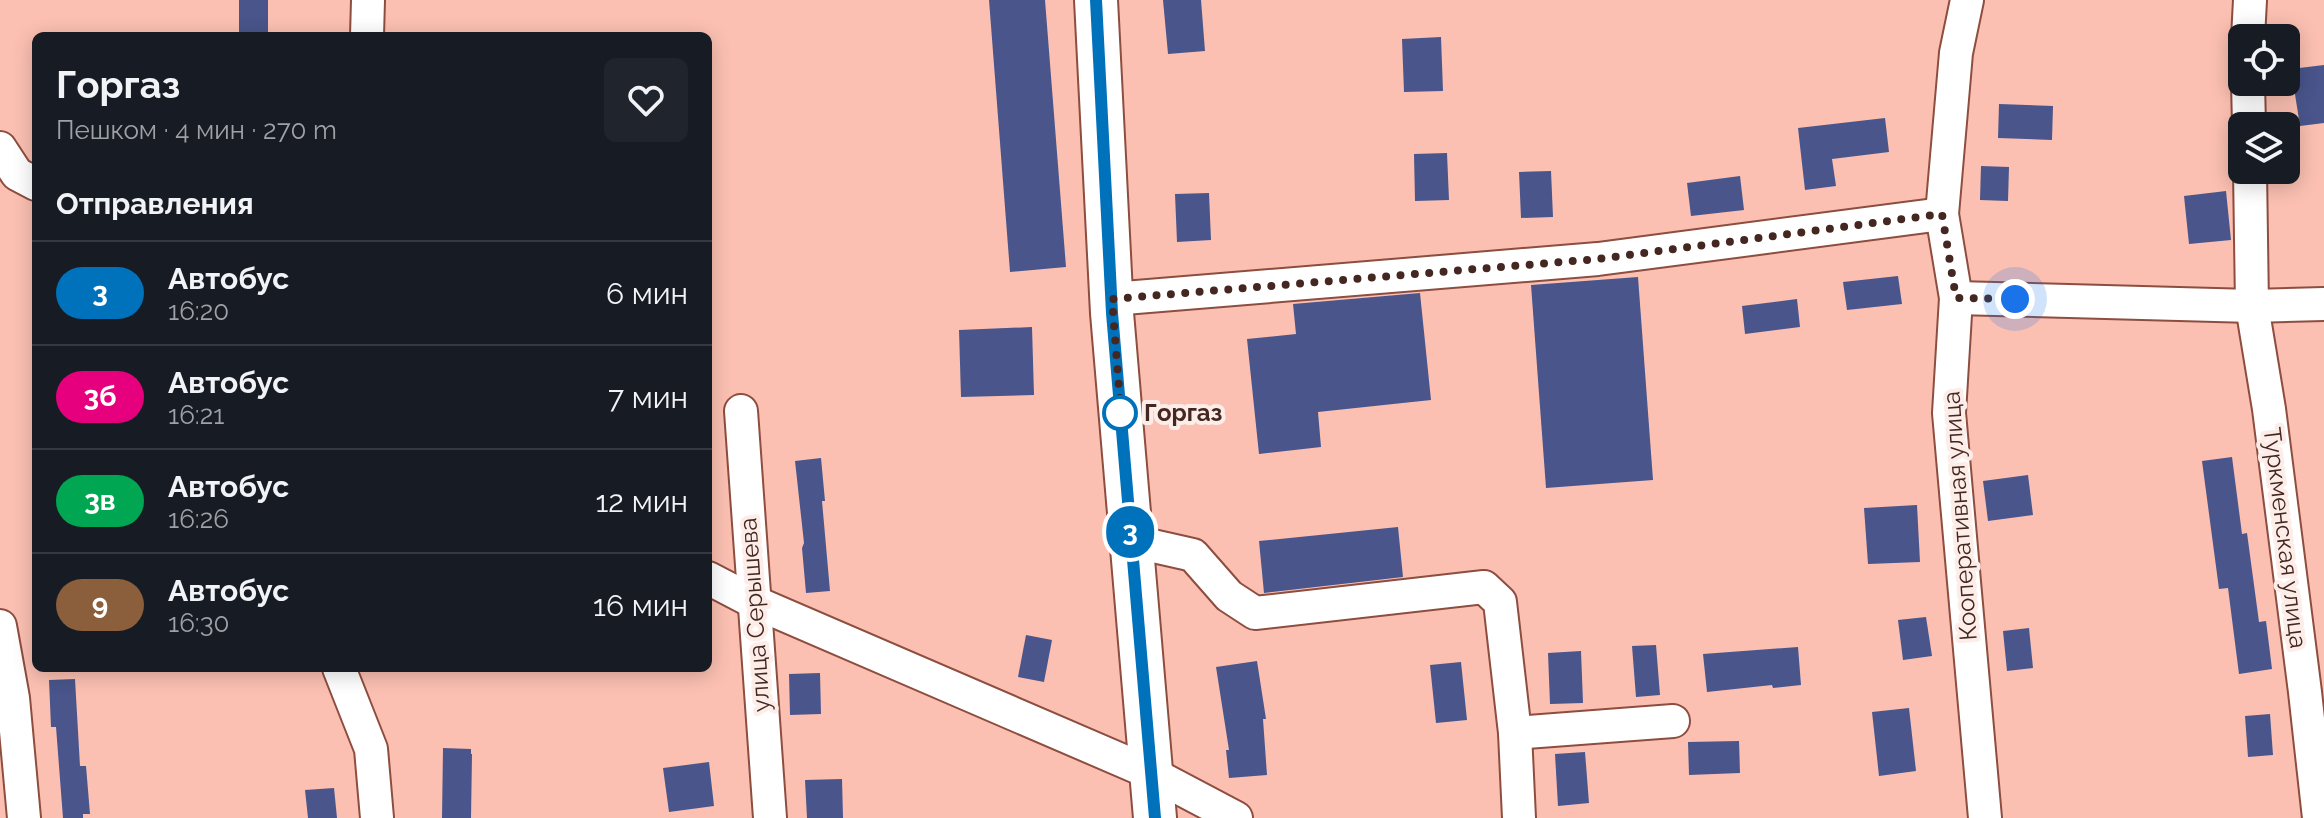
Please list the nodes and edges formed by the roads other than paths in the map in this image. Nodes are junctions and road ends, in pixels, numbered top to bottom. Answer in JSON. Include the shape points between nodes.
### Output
{"nodes":[{"id":1,"x":368,"y":0,"type":"edge"},
{"id":2,"x":1096,"y":0,"type":"edge"},
{"id":3,"x":1967,"y":0,"type":"edge"},
{"id":4,"x":2250,"y":0,"type":"edge"},
{"id":5,"x":2249,"y":24,"type":"edge"},
{"id":6,"x":367,"y":32,"type":"edge"},
{"id":7,"x":0,"y":148,"type":"edge"},
{"id":8,"x":32,"y":182,"type":"edge"},
{"id":9,"x":2250,"y":184,"type":"edge"},
{"id":10,"x":1942,"y":214,"type":"junction"},
{"id":11,"x":1956,"y":298,"type":"junction"},
{"id":12,"x":1112,"y":299,"type":"junction"},
{"id":13,"x":2324,"y":304,"type":"edge"},
{"id":14,"x":2252,"y":306,"type":"junction"},
{"id":15,"x":741,"y":411,"type":"dead end"},
{"id":16,"x":1131,"y":541,"type":"junction"},
{"id":17,"x":712,"y":580,"type":"edge"},
{"id":18,"x":754,"y":602,"type":"junction"},
{"id":19,"x":0,"y":626,"type":"edge"},
{"id":20,"x":341,"y":672,"type":"edge"},
{"id":21,"x":1673,"y":721,"type":"dead end"},
{"id":22,"x":1515,"y":733,"type":"junction"},
{"id":23,"x":1151,"y":773,"type":"junction"},
{"id":24,"x":24,"y":818,"type":"edge"},
{"id":25,"x":377,"y":818,"type":"edge"},
{"id":26,"x":770,"y":818,"type":"edge"},
{"id":27,"x":1155,"y":818,"type":"edge"},
{"id":28,"x":1236,"y":818,"type":"edge"},
{"id":29,"x":1519,"y":818,"type":"edge"},
{"id":30,"x":1985,"y":818,"type":"edge"},
{"id":31,"x":2319,"y":818,"type":"edge"}],
"edges":[{"from":1,"to":6,"type":"street"},
{"from":2,"to":12,"type":"main road"},
{"from":3,"to":10,"type":"street","name":"Кооперативная улица","via":[[1956,53]]},
{"from":4,"to":5,"type":"street"},
{"from":7,"to":8,"type":"street","via":[[17,174]]},
{"from":9,"to":14,"type":"street","name":"Туркменская улица"},
{"from":10,"to":11,"type":"street","name":"Кооперативная улица"},
{"from":10,"to":12,"type":"street","via":[[1598,259]]},
{"from":11,"to":14,"type":"street"},
{"from":11,"to":30,"type":"street","name":"Кооперативная улица","via":[[1949,413]]},
{"from":12,"to":16,"type":"main road"},
{"from":13,"to":14,"type":"street"},
{"from":14,"to":31,"type":"street","name":"Туркменская улица"},
{"from":15,"to":18,"type":"street","name":"улица Серышева"},
{"from":16,"to":22,"type":"street","via":[[1193,555],[1229,596],[1255,613],[1484,587],[1500,602]]},
{"from":16,"to":23,"type":"main road"},
{"from":17,"to":18,"type":"street"},
{"from":18,"to":23,"type":"street"},
{"from":18,"to":26,"type":"street","name":"улица Серышева"},
{"from":19,"to":24,"type":"street"},
{"from":20,"to":25,"type":"street","via":[[371,749]]},
{"from":21,"to":22,"type":"street"},
{"from":22,"to":29,"type":"street"},
{"from":23,"to":27,"type":"main road"},
{"from":23,"to":28,"type":"street"}]}
